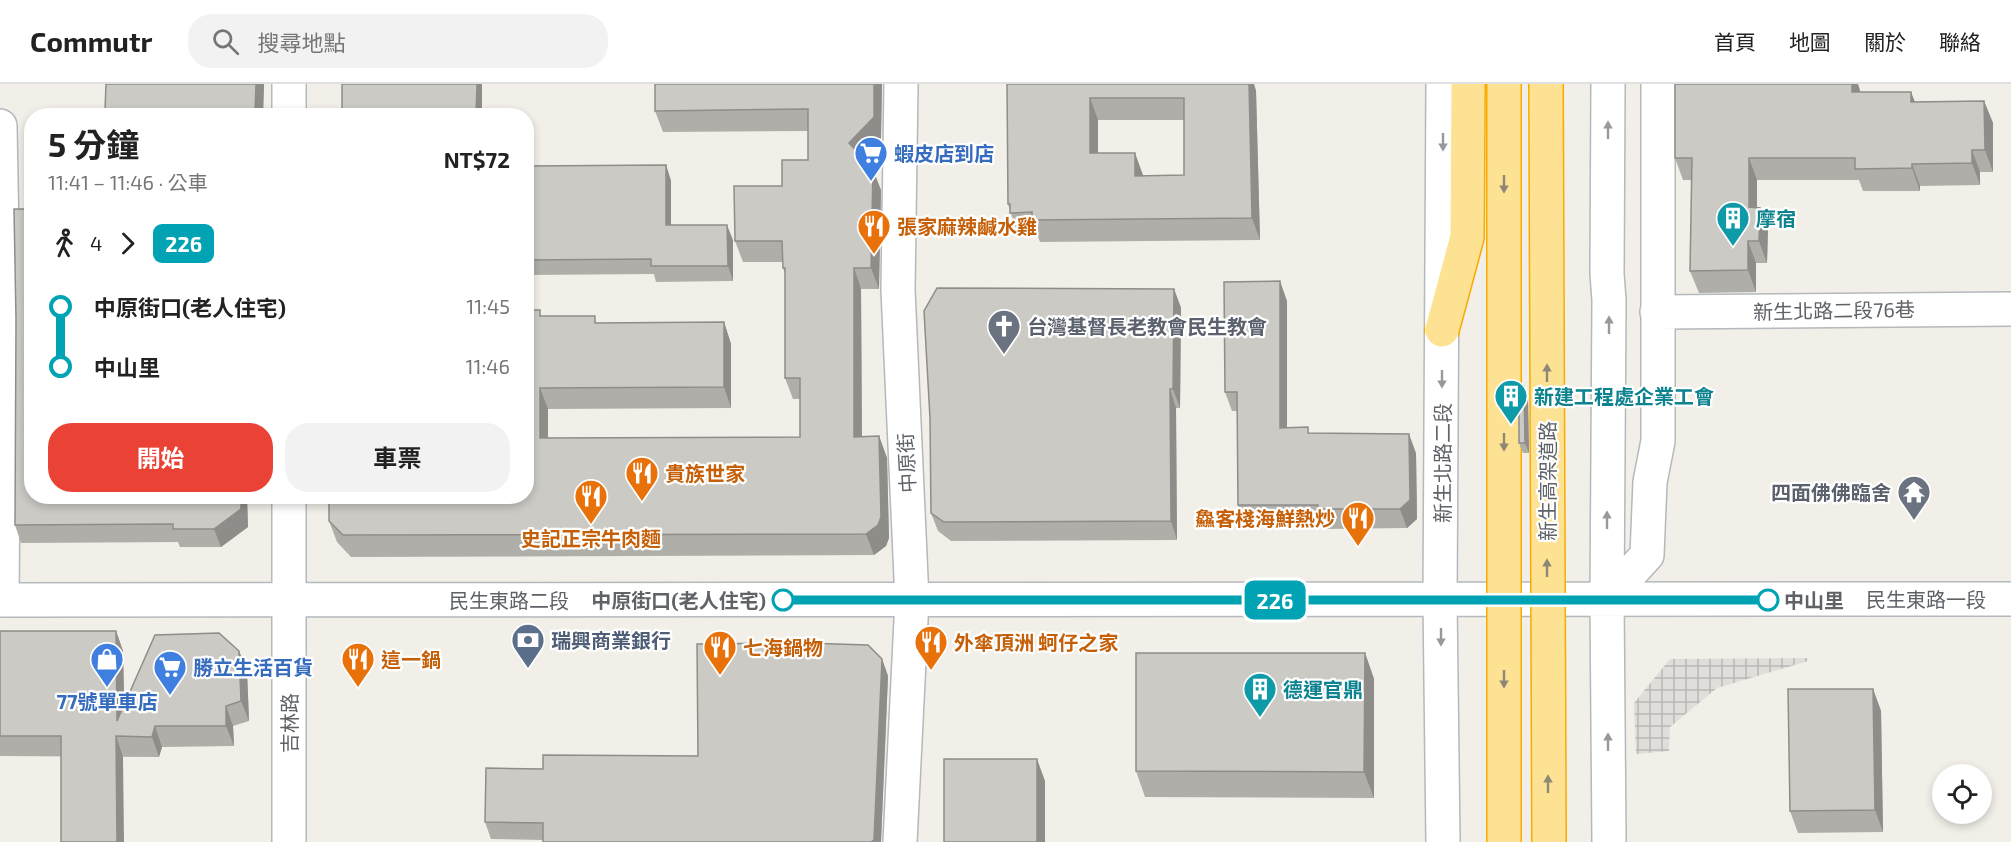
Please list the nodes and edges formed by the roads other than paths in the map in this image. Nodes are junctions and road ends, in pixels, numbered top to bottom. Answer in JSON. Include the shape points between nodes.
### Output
{"nodes":[{"id":1,"x":289,"y":84,"type":"edge"},
{"id":2,"x":901,"y":84,"type":"edge"},
{"id":3,"x":1443,"y":84,"type":"edge"},
{"id":4,"x":1468,"y":84,"type":"edge"},
{"id":5,"x":1504,"y":84,"type":"edge"},
{"id":6,"x":1546,"y":84,"type":"edge"},
{"id":7,"x":1562,"y":84,"type":"edge"},
{"id":8,"x":1608,"y":84,"type":"edge"},
{"id":9,"x":1658,"y":84,"type":"edge"},
{"id":10,"x":289,"y":108,"type":"edge"},
{"id":11,"x":0,"y":126,"type":"edge"},
{"id":12,"x":1546,"y":302,"type":"junction"},
{"id":13,"x":2011,"y":309,"type":"edge"},
{"id":14,"x":1657,"y":312,"type":"junction"},
{"id":15,"x":1442,"y":330,"type":"junction"},
{"id":16,"x":289,"y":504,"type":"edge"},
{"id":17,"x":2011,"y":599,"type":"edge"},
{"id":18,"x":1,"y":600,"type":"edge"},
{"id":19,"x":912,"y":600,"type":"junction"},
{"id":20,"x":1446,"y":600,"type":"junction"},
{"id":21,"x":1598,"y":600,"type":"junction"},
{"id":22,"x":289,"y":601,"type":"junction"},
{"id":23,"x":289,"y":842,"type":"edge"},
{"id":24,"x":900,"y":842,"type":"edge"},
{"id":25,"x":1443,"y":842,"type":"edge"},
{"id":26,"x":1504,"y":842,"type":"edge"},
{"id":27,"x":1549,"y":842,"type":"edge"},
{"id":28,"x":1609,"y":842,"type":"edge"}],
"edges":[{"from":1,"to":10,"type":"street"},
{"from":2,"to":19,"type":"street","name":"中原街","via":[[898,290]]},
{"from":3,"to":15,"type":"street","name":"新生北路二段","one_way":true},
{"from":4,"to":15,"type":"highway","via":[[1467,237]]},
{"from":5,"to":26,"type":"highway","one_way":true,"bridge":true},
{"from":6,"to":12,"type":"highway","name":"新生高架道路","bridge":true},
{"from":7,"to":12,"type":"highway","bridge":true},
{"from":21,"to":8,"type":"street","one_way":true,"via":[[1609,312]]},
{"from":9,"to":14,"type":"street"},
{"from":11,"to":18,"type":"street","via":[[4,337]]},
{"from":27,"to":12,"type":"highway","name":"新生高架道路","one_way":true,"bridge":true},
{"from":13,"to":14,"type":"street","name":"新生北路二段76巷"},
{"from":14,"to":21,"type":"street","via":[[1658,441],[1650,483],[1647,555]]},
{"from":15,"to":20,"type":"street","name":"新生北路二段","one_way":true},
{"from":16,"to":22,"type":"street","name":"吉林路"},
{"from":17,"to":21,"type":"street","name":"民生東路一段"},
{"from":18,"to":22,"type":"street","name":"民生東路二段"},
{"from":19,"to":20,"type":"street","name":"民生東路二段"},
{"from":19,"to":22,"type":"street","name":"民生東路二段"},
{"from":19,"to":24,"type":"street","name":"中原街"},
{"from":20,"to":21,"type":"street","name":"民生東路一段","bridge":true},
{"from":20,"to":25,"type":"street","name":"新生北路二段","one_way":true},
{"from":28,"to":21,"type":"street","one_way":true},
{"from":22,"to":23,"type":"street","name":"吉林路"}]}
